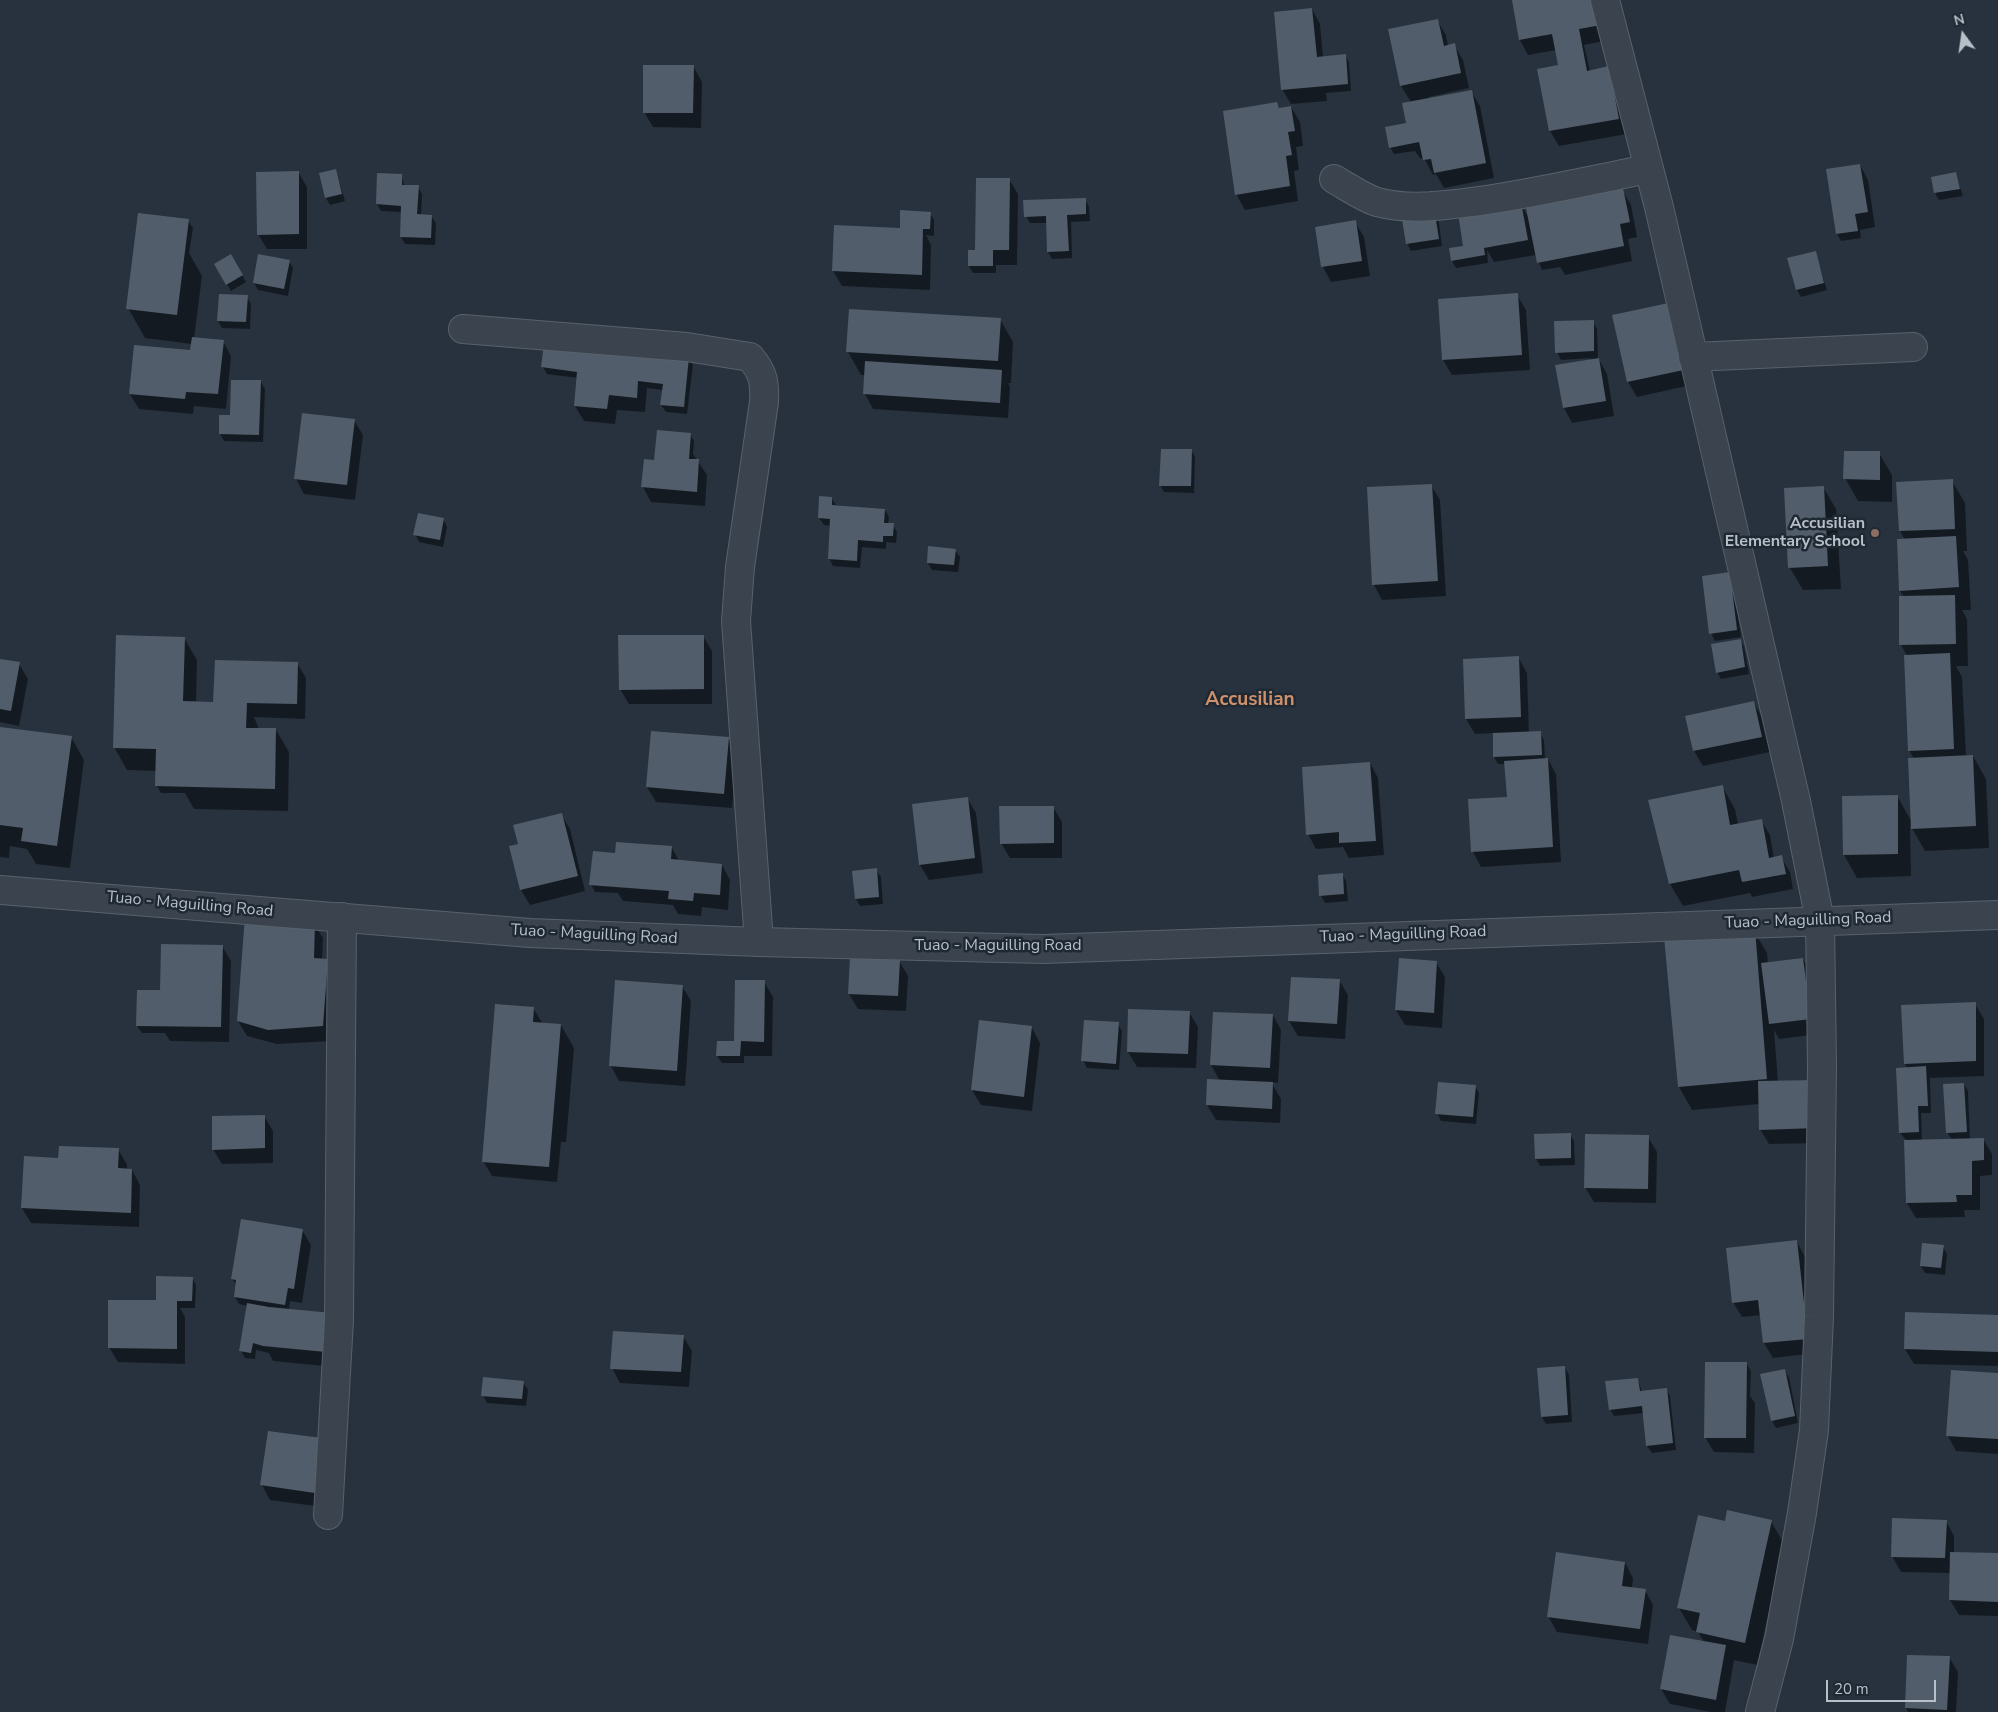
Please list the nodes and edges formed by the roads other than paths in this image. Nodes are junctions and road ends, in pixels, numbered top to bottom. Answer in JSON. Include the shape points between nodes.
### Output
{"nodes":[{"id":1,"x":1604,"y":0,"type":"edge"},
{"id":2,"x":1648,"y":169,"type":"junction"},
{"id":3,"x":1334,"y":178,"type":"dead end"},
{"id":4,"x":464,"y":329,"type":"dead end"},
{"id":5,"x":1913,"y":347,"type":"dead end"},
{"id":6,"x":1694,"y":357,"type":"junction"},
{"id":7,"x":0,"y":890,"type":"edge"},
{"id":8,"x":1998,"y":915,"type":"edge"},
{"id":9,"x":342,"y":917,"type":"junction"},
{"id":10,"x":1820,"y":921,"type":"junction"},
{"id":11,"x":759,"y":942,"type":"junction"},
{"id":12,"x":328,"y":1515,"type":"dead end"},
{"id":13,"x":1760,"y":1712,"type":"edge"}],
"edges":[{"from":1,"to":2,"type":"street"},
{"from":2,"to":3,"type":"street","via":[[1450,205],[1406,206],[1378,202]]},
{"from":2,"to":6,"type":"street"},
{"from":4,"to":11,"type":"street","via":[[687,347],[750,357],[760,369],[765,383],[764,402],[740,567],[736,621]]},
{"from":5,"to":6,"type":"street"},
{"from":6,"to":10,"type":"street","via":[[1796,801]]},
{"from":7,"to":9,"type":"street","name":"Tuao - Maguilling Road"},
{"from":8,"to":10,"type":"street","name":"Tuao - Maguilling Road"},
{"from":9,"to":11,"type":"street","name":"Tuao - Maguilling Road","via":[[530,933]]},
{"from":9,"to":12,"type":"street","via":[[339,1320]]},
{"from":10,"to":11,"type":"street","name":"Tuao - Maguilling Road","via":[[1043,949]]},
{"from":10,"to":13,"type":"street","via":[[1820,1278],[1814,1430],[1779,1639]]}]}
